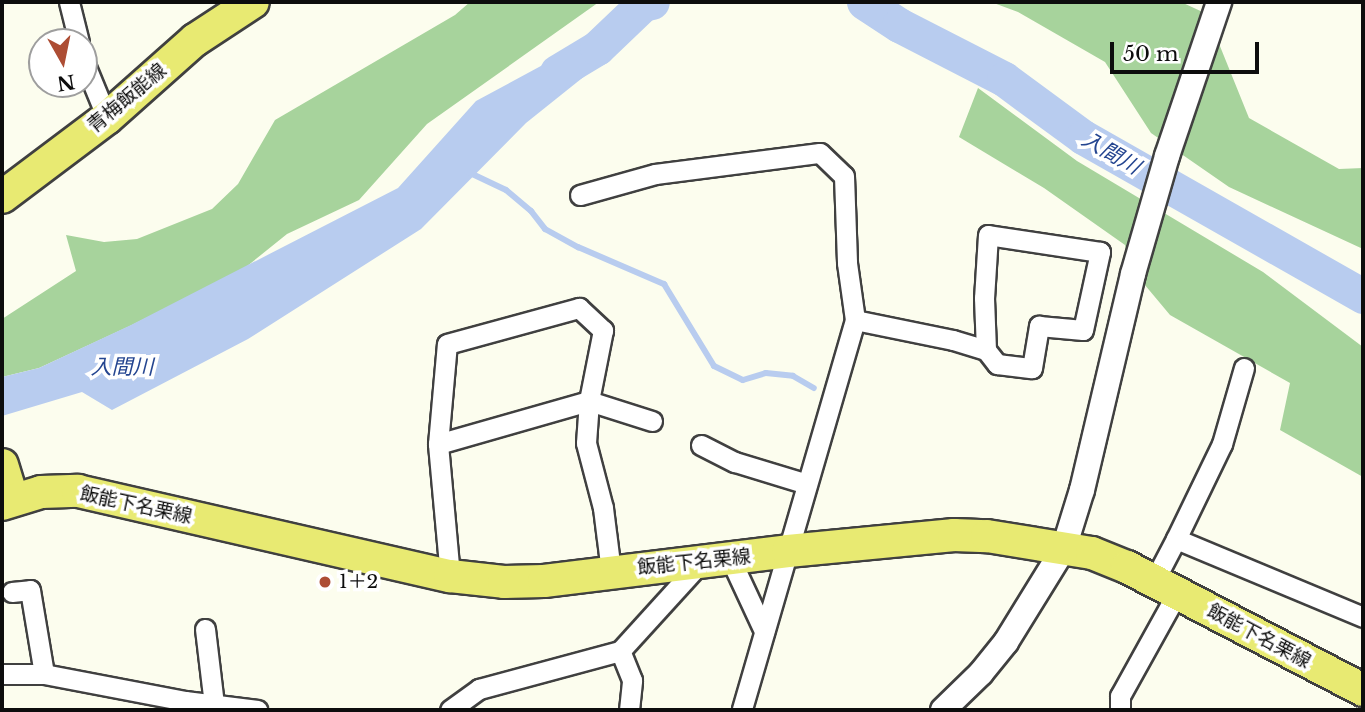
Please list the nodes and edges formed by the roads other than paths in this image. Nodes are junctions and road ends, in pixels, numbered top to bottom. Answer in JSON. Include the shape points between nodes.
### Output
{"nodes":[{"id":1,"x":69,"y":2,"type":"edge"},
{"id":2,"x":253,"y":2,"type":"edge"},
{"id":3,"x":1219,"y":2,"type":"edge"},
{"id":4,"x":76,"y":28,"type":"edge"},
{"id":5,"x":98,"y":96,"type":"edge"},
{"id":6,"x":107,"y":118,"type":"junction"},
{"id":7,"x":580,"y":195,"type":"dead end"},
{"id":8,"x":2,"y":197,"type":"edge"},
{"id":9,"x":855,"y":320,"type":"junction"},
{"id":10,"x":986,"y":350,"type":"junction"},
{"id":11,"x":1244,"y":368,"type":"dead end"},
{"id":12,"x":589,"y":401,"type":"junction"},
{"id":13,"x":652,"y":421,"type":"dead end"},
{"id":14,"x":438,"y":444,"type":"junction"},
{"id":15,"x":701,"y":445,"type":"dead end"},
{"id":16,"x":2,"y":466,"type":"edge"},
{"id":17,"x":807,"y":484,"type":"junction"},
{"id":18,"x":7,"y":501,"type":"edge"},
{"id":19,"x":1176,"y":538,"type":"junction"},
{"id":20,"x":1064,"y":548,"type":"junction"},
{"id":21,"x":789,"y":551,"type":"junction"},
{"id":22,"x":716,"y":559,"type":"junction"},
{"id":23,"x":611,"y":571,"type":"junction"},
{"id":24,"x":450,"y":576,"type":"junction"},
{"id":25,"x":1166,"y":587,"type":"junction"},
{"id":26,"x":12,"y":592,"type":"dead end"},
{"id":27,"x":1363,"y":617,"type":"edge"},
{"id":28,"x":205,"y":629,"type":"dead end"},
{"id":29,"x":764,"y":631,"type":"junction"},
{"id":30,"x":620,"y":651,"type":"junction"},
{"id":31,"x":2,"y":674,"type":"edge"},
{"id":32,"x":44,"y":674,"type":"junction"},
{"id":33,"x":1363,"y":690,"type":"edge"},
{"id":34,"x":214,"y":705,"type":"junction"},
{"id":35,"x":257,"y":710,"type":"edge"},
{"id":36,"x":450,"y":710,"type":"edge"},
{"id":37,"x":629,"y":710,"type":"edge"},
{"id":38,"x":742,"y":710,"type":"edge"},
{"id":39,"x":943,"y":710,"type":"edge"},
{"id":40,"x":1120,"y":710,"type":"edge"}],
"edges":[{"from":1,"to":4,"type":"street"},
{"from":2,"to":6,"type":"main road","name":"青梅飯能線","via":[[195,40]]},
{"from":3,"to":20,"type":"street","via":[[1133,274]]},
{"from":5,"to":6,"type":"street"},
{"from":6,"to":8,"type":"main road","name":"青梅飯能線"},
{"from":7,"to":9,"type":"street","via":[[655,174],[820,153],[844,176],[847,263]]},
{"from":9,"to":10,"type":"street"},
{"from":9,"to":17,"type":"street"},
{"from":10,"to":10,"type":"street","via":[[997,364],[1032,368],[1039,326],[1083,330],[1100,252],[988,235]]},
{"from":11,"to":19,"type":"street","via":[[1222,444]]},
{"from":12,"to":13,"type":"street"},
{"from":12,"to":14,"type":"street"},
{"from":12,"to":14,"type":"street","via":[[603,330],[579,308],[447,344]]},
{"from":12,"to":23,"type":"street","via":[[586,443],[603,508]]},
{"from":14,"to":24,"type":"street"},
{"from":15,"to":17,"type":"street","via":[[735,462]]},
{"from":16,"to":18,"type":"main road"},
{"from":17,"to":21,"type":"street"},
{"from":18,"to":24,"type":"main road","name":"飯能下名栗線","via":[[41,492],[78,491]]},
{"from":19,"to":25,"type":"street"},
{"from":19,"to":27,"type":"street"},
{"from":20,"to":21,"type":"main road","name":"飯能下名栗線","via":[[954,535]]},
{"from":20,"to":25,"type":"main road","name":"飯能下名栗線","via":[[1092,553]]},
{"from":20,"to":39,"type":"street","via":[[1006,642]]},
{"from":21,"to":22,"type":"main road","name":"飯能下名栗線"},
{"from":21,"to":29,"type":"street"},
{"from":22,"to":23,"type":"main road","name":"飯能下名栗線"},
{"from":22,"to":29,"type":"street"},
{"from":22,"to":30,"type":"street"},
{"from":23,"to":24,"type":"main road","name":"飯能下名栗線","via":[[544,581]]},
{"from":25,"to":33,"type":"main road","name":"飯能下名栗線"},
{"from":25,"to":40,"type":"street","via":[[1120,696]]},
{"from":26,"to":32,"type":"street","via":[[30,590]]},
{"from":28,"to":34,"type":"street"},
{"from":29,"to":38,"type":"street"},
{"from":30,"to":36,"type":"street","via":[[479,689]]},
{"from":30,"to":37,"type":"street","via":[[632,680]]},
{"from":31,"to":32,"type":"street"},
{"from":32,"to":34,"type":"street"},
{"from":34,"to":35,"type":"street"}]}
